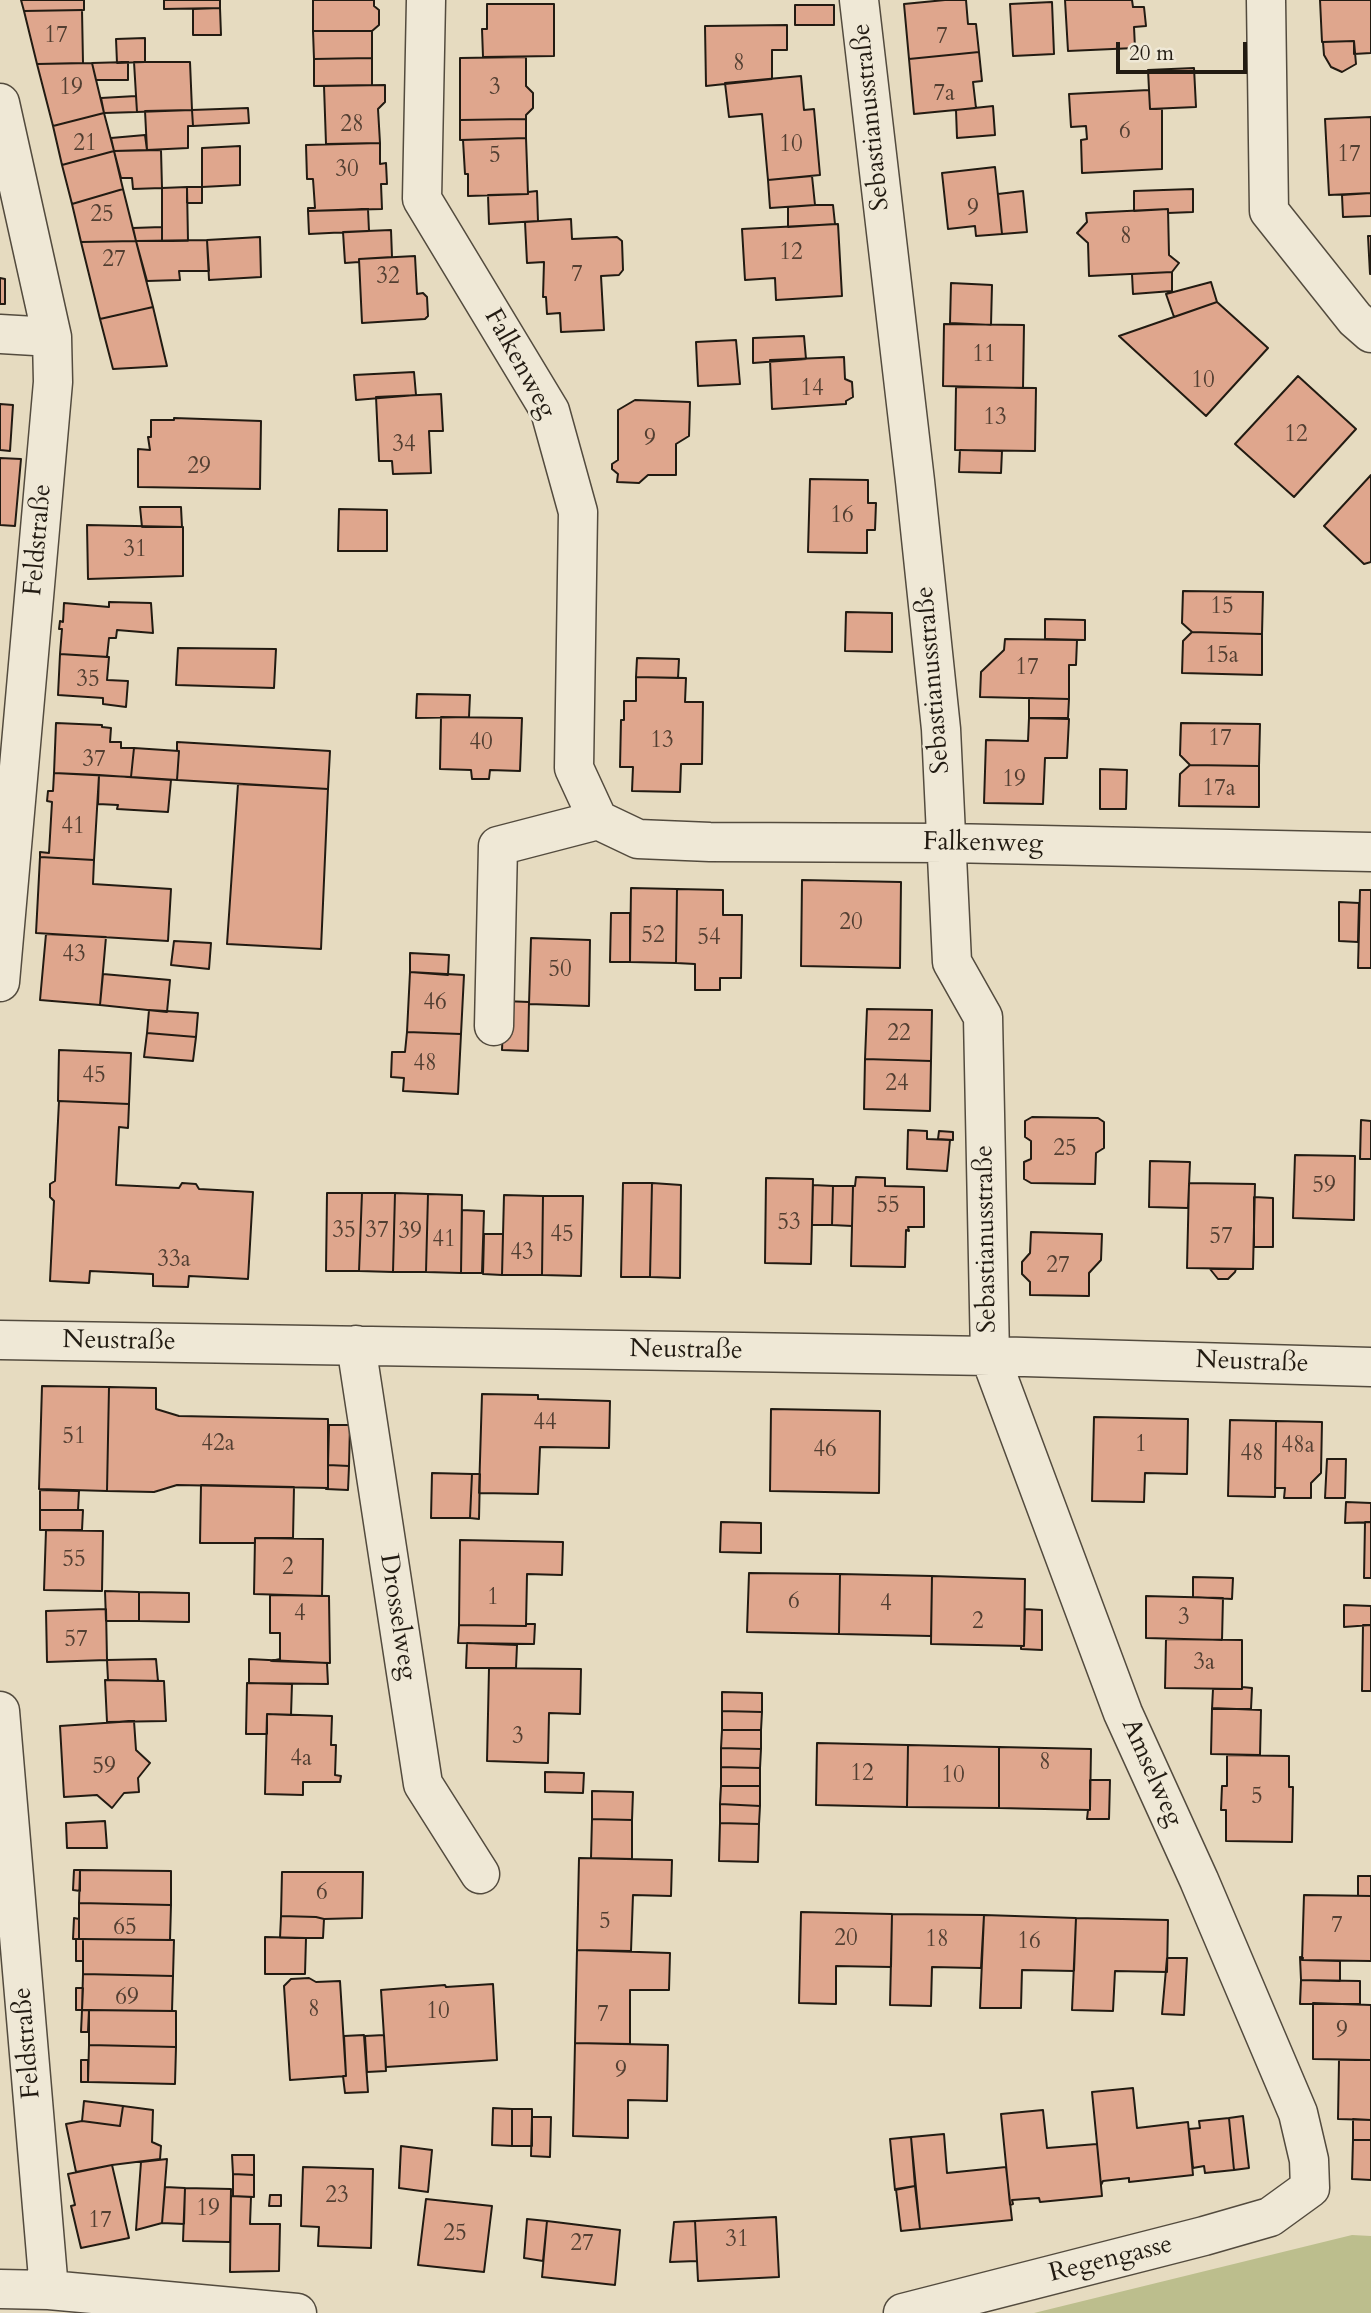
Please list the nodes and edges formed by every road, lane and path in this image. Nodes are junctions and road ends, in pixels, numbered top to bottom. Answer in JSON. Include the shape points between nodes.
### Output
{"nodes":[{"id":1,"x":426,"y":0,"type":"edge"},
{"id":2,"x":859,"y":0,"type":"edge"},
{"id":3,"x":1266,"y":0,"type":"edge"},
{"id":4,"x":0,"y":103,"type":"edge"},
{"id":5,"x":1371,"y":333,"type":"edge"},
{"id":6,"x":0,"y":334,"type":"edge"},
{"id":7,"x":52,"y":337,"type":"junction"},
{"id":8,"x":598,"y":820,"type":"junction"},
{"id":9,"x":947,"y":843,"type":"junction"},
{"id":10,"x":1371,"y":852,"type":"edge"},
{"id":11,"x":0,"y":982,"type":"edge"},
{"id":12,"x":494,"y":1027,"type":"dead end"},
{"id":13,"x":0,"y":1340,"type":"edge"},
{"id":14,"x":356,"y":1345,"type":"junction"},
{"id":15,"x":990,"y":1356,"type":"junction"},
{"id":16,"x":1371,"y":1367,"type":"edge"},
{"id":17,"x":0,"y":1711,"type":"edge"},
{"id":18,"x":480,"y":1874,"type":"dead end"},
{"id":19,"x":1310,"y":2188,"type":"joint"},
{"id":20,"x":0,"y":2290,"type":"edge"},
{"id":21,"x":49,"y":2290,"type":"junction"},
{"id":22,"x":211,"y":2310,"type":"edge"},
{"id":23,"x":297,"y":2313,"type":"edge"},
{"id":24,"x":903,"y":2313,"type":"edge"}],
"edges":[{"from":1,"to":8,"type":"street","name":"Falkenweg","via":[[422,199],[550,411],[578,512],[574,768]]},
{"from":2,"to":9,"type":"street","name":"Sebastianusstraße","via":[[941,729]]},
{"from":3,"to":5,"type":"street","via":[[1269,211]]},
{"from":4,"to":7,"type":"street","name":"Feldstraße"},
{"from":6,"to":7,"type":"street"},
{"from":7,"to":11,"type":"street","name":"Feldstraße","via":[[53,382]]},
{"from":8,"to":9,"type":"street","name":"Falkenweg","via":[[638,839]]},
{"from":8,"to":12,"type":"street","via":[[498,846]]},
{"from":9,"to":10,"type":"street","name":"Falkenweg"},
{"from":9,"to":15,"type":"street","name":"Sebastianusstraße","via":[[952,962],[983,1017]]},
{"from":13,"to":14,"type":"street","name":"Neustraße"},
{"from":14,"to":15,"type":"street","name":"Neustraße"},
{"from":14,"to":18,"type":"street","name":"Drosselweg","via":[[423,1784]]},
{"from":15,"to":16,"type":"street","name":"Neustraße"},
{"from":15,"to":19,"type":"street","name":"Amselweg","via":[[1123,1713],[1298,2113]]},
{"from":17,"to":21,"type":"street","name":"Feldstraße"},
{"from":19,"to":24,"type":"street","name":"Regengasse","via":[[1270,2217]]},
{"from":20,"to":21,"type":"street"},
{"from":21,"to":22,"type":"street"},
{"from":22,"to":23,"type":"street"}]}
